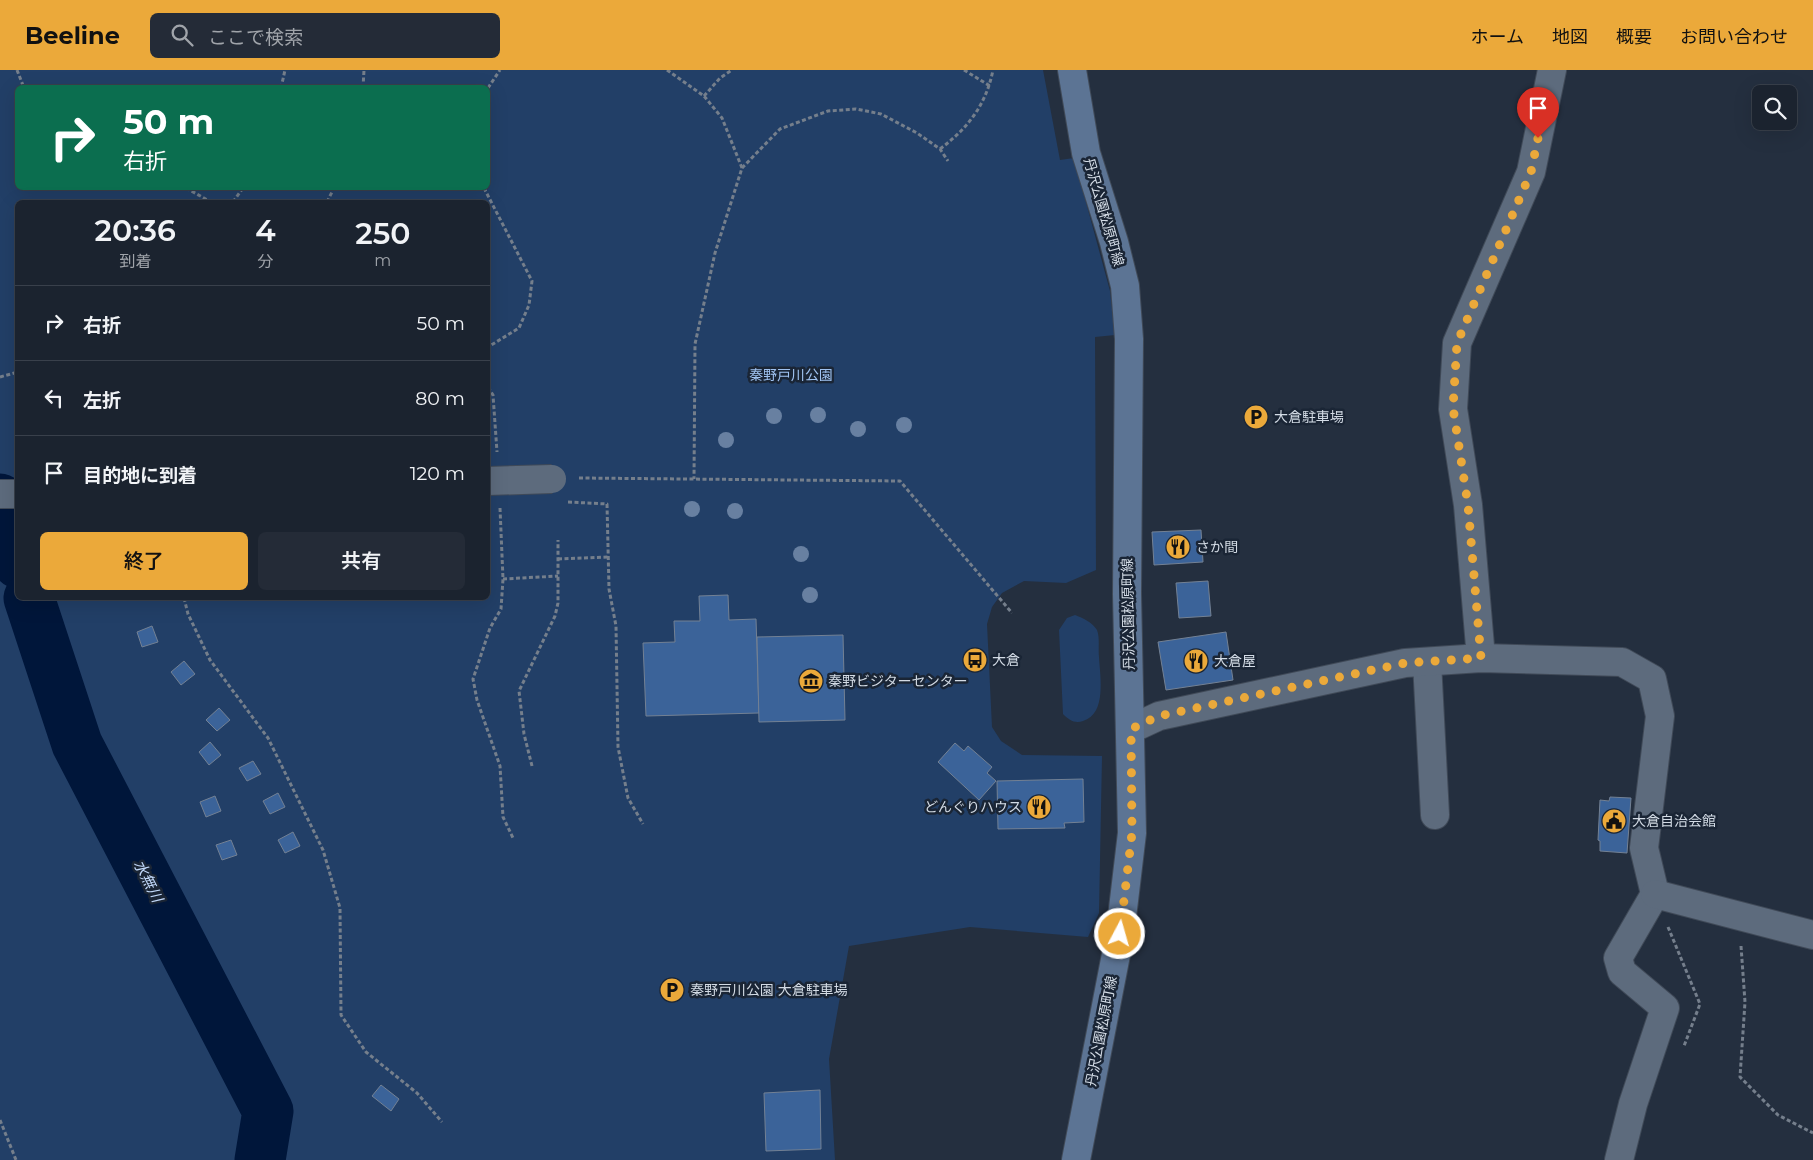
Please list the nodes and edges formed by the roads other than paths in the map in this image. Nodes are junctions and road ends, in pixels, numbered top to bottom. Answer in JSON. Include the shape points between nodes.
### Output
{"nodes":[{"id":1,"x":1072,"y":70,"type":"edge"},
{"id":2,"x":1552,"y":70,"type":"edge"},
{"id":3,"x":559,"y":479,"type":"road end"},
{"id":4,"x":495,"y":480,"type":"edge"},
{"id":5,"x":0,"y":494,"type":"edge"},
{"id":6,"x":15,"y":494,"type":"edge"},
{"id":7,"x":1481,"y":658,"type":"junction"},
{"id":8,"x":1427,"y":662,"type":"junction"},
{"id":9,"x":1131,"y":729,"type":"junction"},
{"id":10,"x":1434,"y":815,"type":"dead end"},
{"id":11,"x":1655,"y":894,"type":"junction"},
{"id":12,"x":1813,"y":935,"type":"edge"},
{"id":13,"x":1076,"y":1160,"type":"edge"},
{"id":14,"x":1619,"y":1160,"type":"edge"}],
"edges":[{"from":1,"to":9,"type":"main road","name":"丹沢公園松原町線","via":[[1086,153],[1125,286],[1129,339],[1127,594]]},
{"from":2,"to":7,"type":"street","via":[[1531,172],[1457,343],[1453,408],[1468,505]]},
{"from":3,"to":4,"type":"street","bridge":true},
{"from":5,"to":6,"type":"street"},
{"from":7,"to":8,"type":"street"},
{"from":7,"to":11,"type":"street","via":[[1622,662],[1652,679],[1660,716],[1644,848]]},
{"from":8,"to":9,"type":"street","via":[[1405,663],[1159,716]]},
{"from":8,"to":10,"type":"street"},
{"from":9,"to":13,"type":"main road","name":"丹沢公園松原町線","via":[[1132,833],[1120,934]]},
{"from":11,"to":12,"type":"street"},
{"from":11,"to":14,"type":"street","via":[[1618,958],[1622,972],[1665,1008],[1633,1104]]}]}
